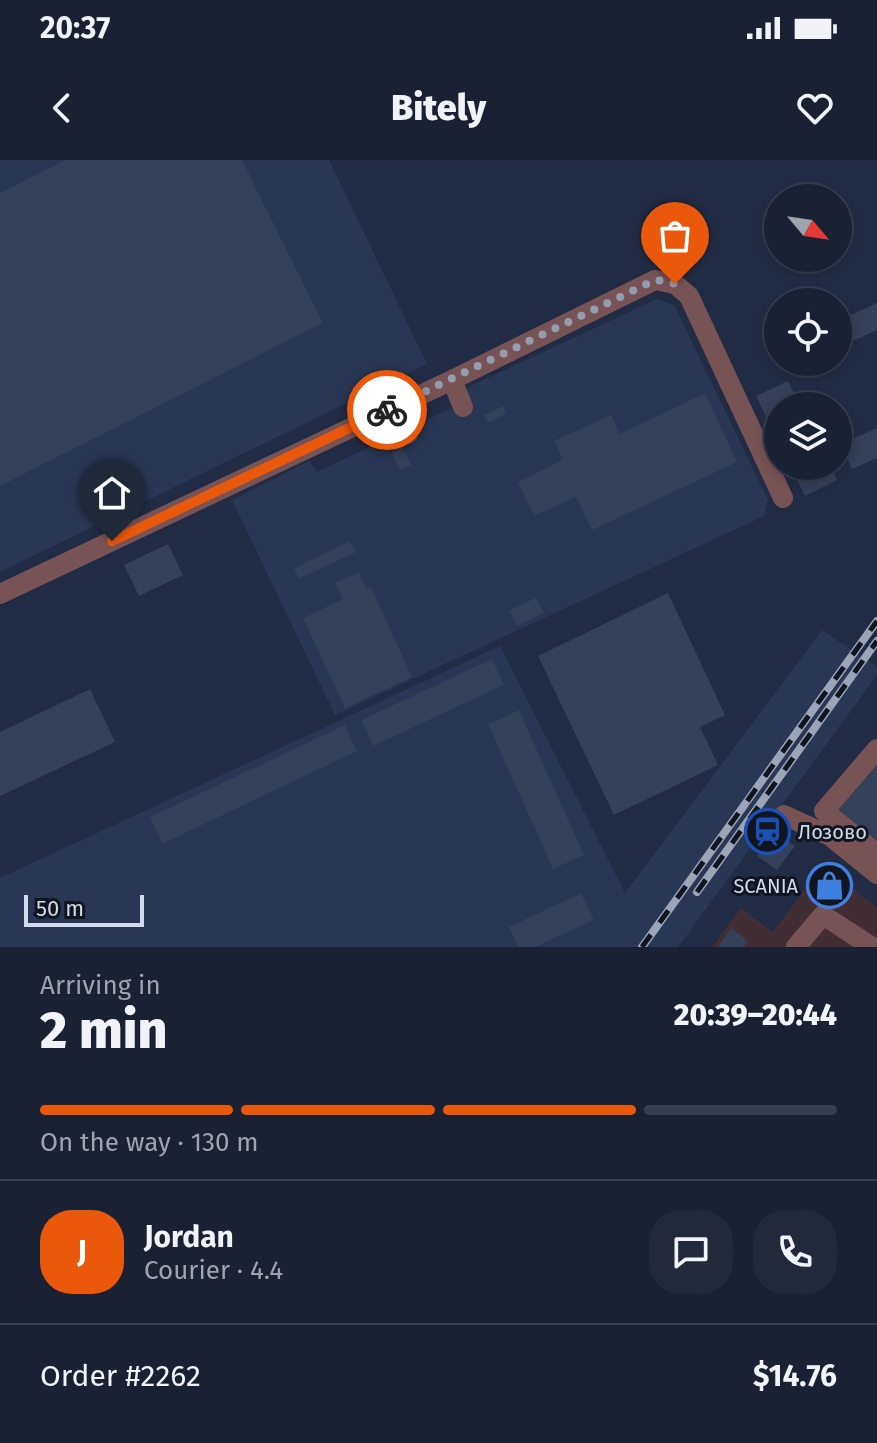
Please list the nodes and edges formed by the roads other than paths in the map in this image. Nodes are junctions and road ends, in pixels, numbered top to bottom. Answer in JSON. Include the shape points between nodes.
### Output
{"nodes":[{"id":1,"x":393,"y":407,"type":"junction"},
{"id":2,"x":408,"y":434,"type":"dead end"},
{"id":3,"x":783,"y":498,"type":"dead end"},
{"id":4,"x":0,"y":594,"type":"edge"},
{"id":5,"x":877,"y":749,"type":"edge"},
{"id":6,"x":784,"y":815,"type":"dead end"},
{"id":7,"x":877,"y":854,"type":"edge"},
{"id":8,"x":877,"y":874,"type":"edge"},
{"id":9,"x":796,"y":947,"type":"edge"},
{"id":10,"x":872,"y":947,"type":"edge"}],
"edges":[{"from":1,"to":2,"type":"lane"},
{"from":1,"to":3,"type":"lane","via":[[462,394],[655,280],[667,281],[689,296]]},
{"from":1,"to":4,"type":"lane"},
{"from":5,"to":7,"type":"lane","via":[[824,811]]},
{"from":6,"to":8,"type":"lane","via":[[830,836]]},
{"from":9,"to":10,"type":"lane","via":[[823,915]]}]}
